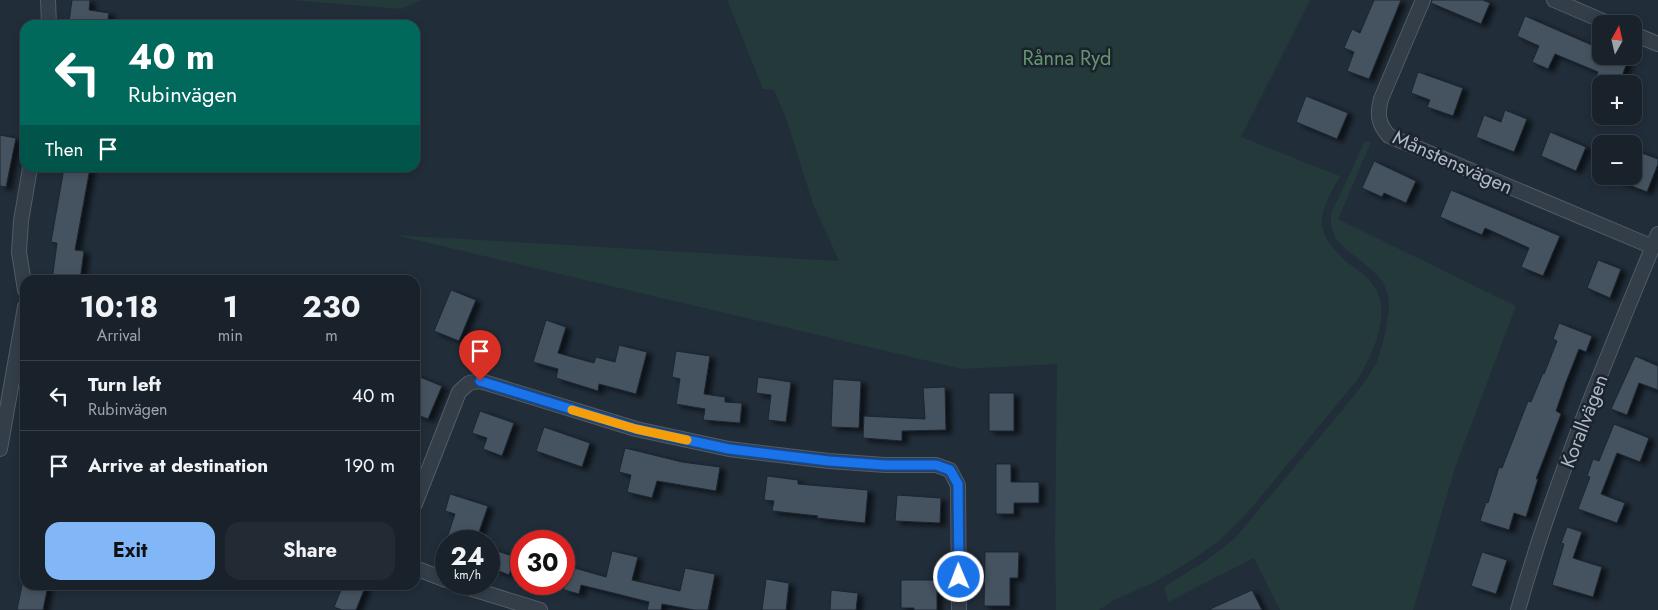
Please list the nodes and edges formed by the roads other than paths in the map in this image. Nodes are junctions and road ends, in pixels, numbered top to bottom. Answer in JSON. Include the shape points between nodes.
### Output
{"nodes":[{"id":1,"x":48,"y":0,"type":"edge"},
{"id":2,"x":1423,"y":0,"type":"edge"},
{"id":3,"x":1554,"y":0,"type":"edge"},
{"id":4,"x":1592,"y":16,"type":"edge"},
{"id":5,"x":49,"y":20,"type":"edge"},
{"id":6,"x":1642,"y":37,"type":"edge"},
{"id":7,"x":1658,"y":44,"type":"edge"},
{"id":8,"x":29,"y":172,"type":"edge"},
{"id":9,"x":1655,"y":240,"type":"edge"},
{"id":10,"x":23,"y":275,"type":"edge"},
{"id":11,"x":20,"y":335,"type":"edge"},
{"id":12,"x":0,"y":449,"type":"edge"},
{"id":13,"x":420,"y":491,"type":"edge"},
{"id":14,"x":420,"y":570,"type":"edge"},
{"id":15,"x":435,"y":576,"type":"edge"},
{"id":16,"x":492,"y":595,"type":"edge"},
{"id":17,"x":540,"y":610,"type":"edge"},
{"id":18,"x":959,"y":610,"type":"edge"},
{"id":19,"x":1518,"y":610,"type":"edge"}],
"edges":[{"from":1,"to":5,"type":"street"},
{"from":2,"to":9,"type":"street","name":"Månstensvägen","via":[[1378,110],[1385,132]]},
{"from":3,"to":4,"type":"street"},
{"from":6,"to":7,"type":"street"},
{"from":8,"to":10,"type":"street","via":[[21,221]]},
{"from":9,"to":19,"type":"street","name":"Korallvägen","via":[[1542,531]]},
{"from":11,"to":12,"type":"street"},
{"from":13,"to":18,"type":"street","via":[[459,392],[468,383],[480,381],[636,429],[729,449],[829,461],[936,465],[950,470],[958,484]]},
{"from":14,"to":15,"type":"street"},
{"from":16,"to":17,"type":"street"}]}
